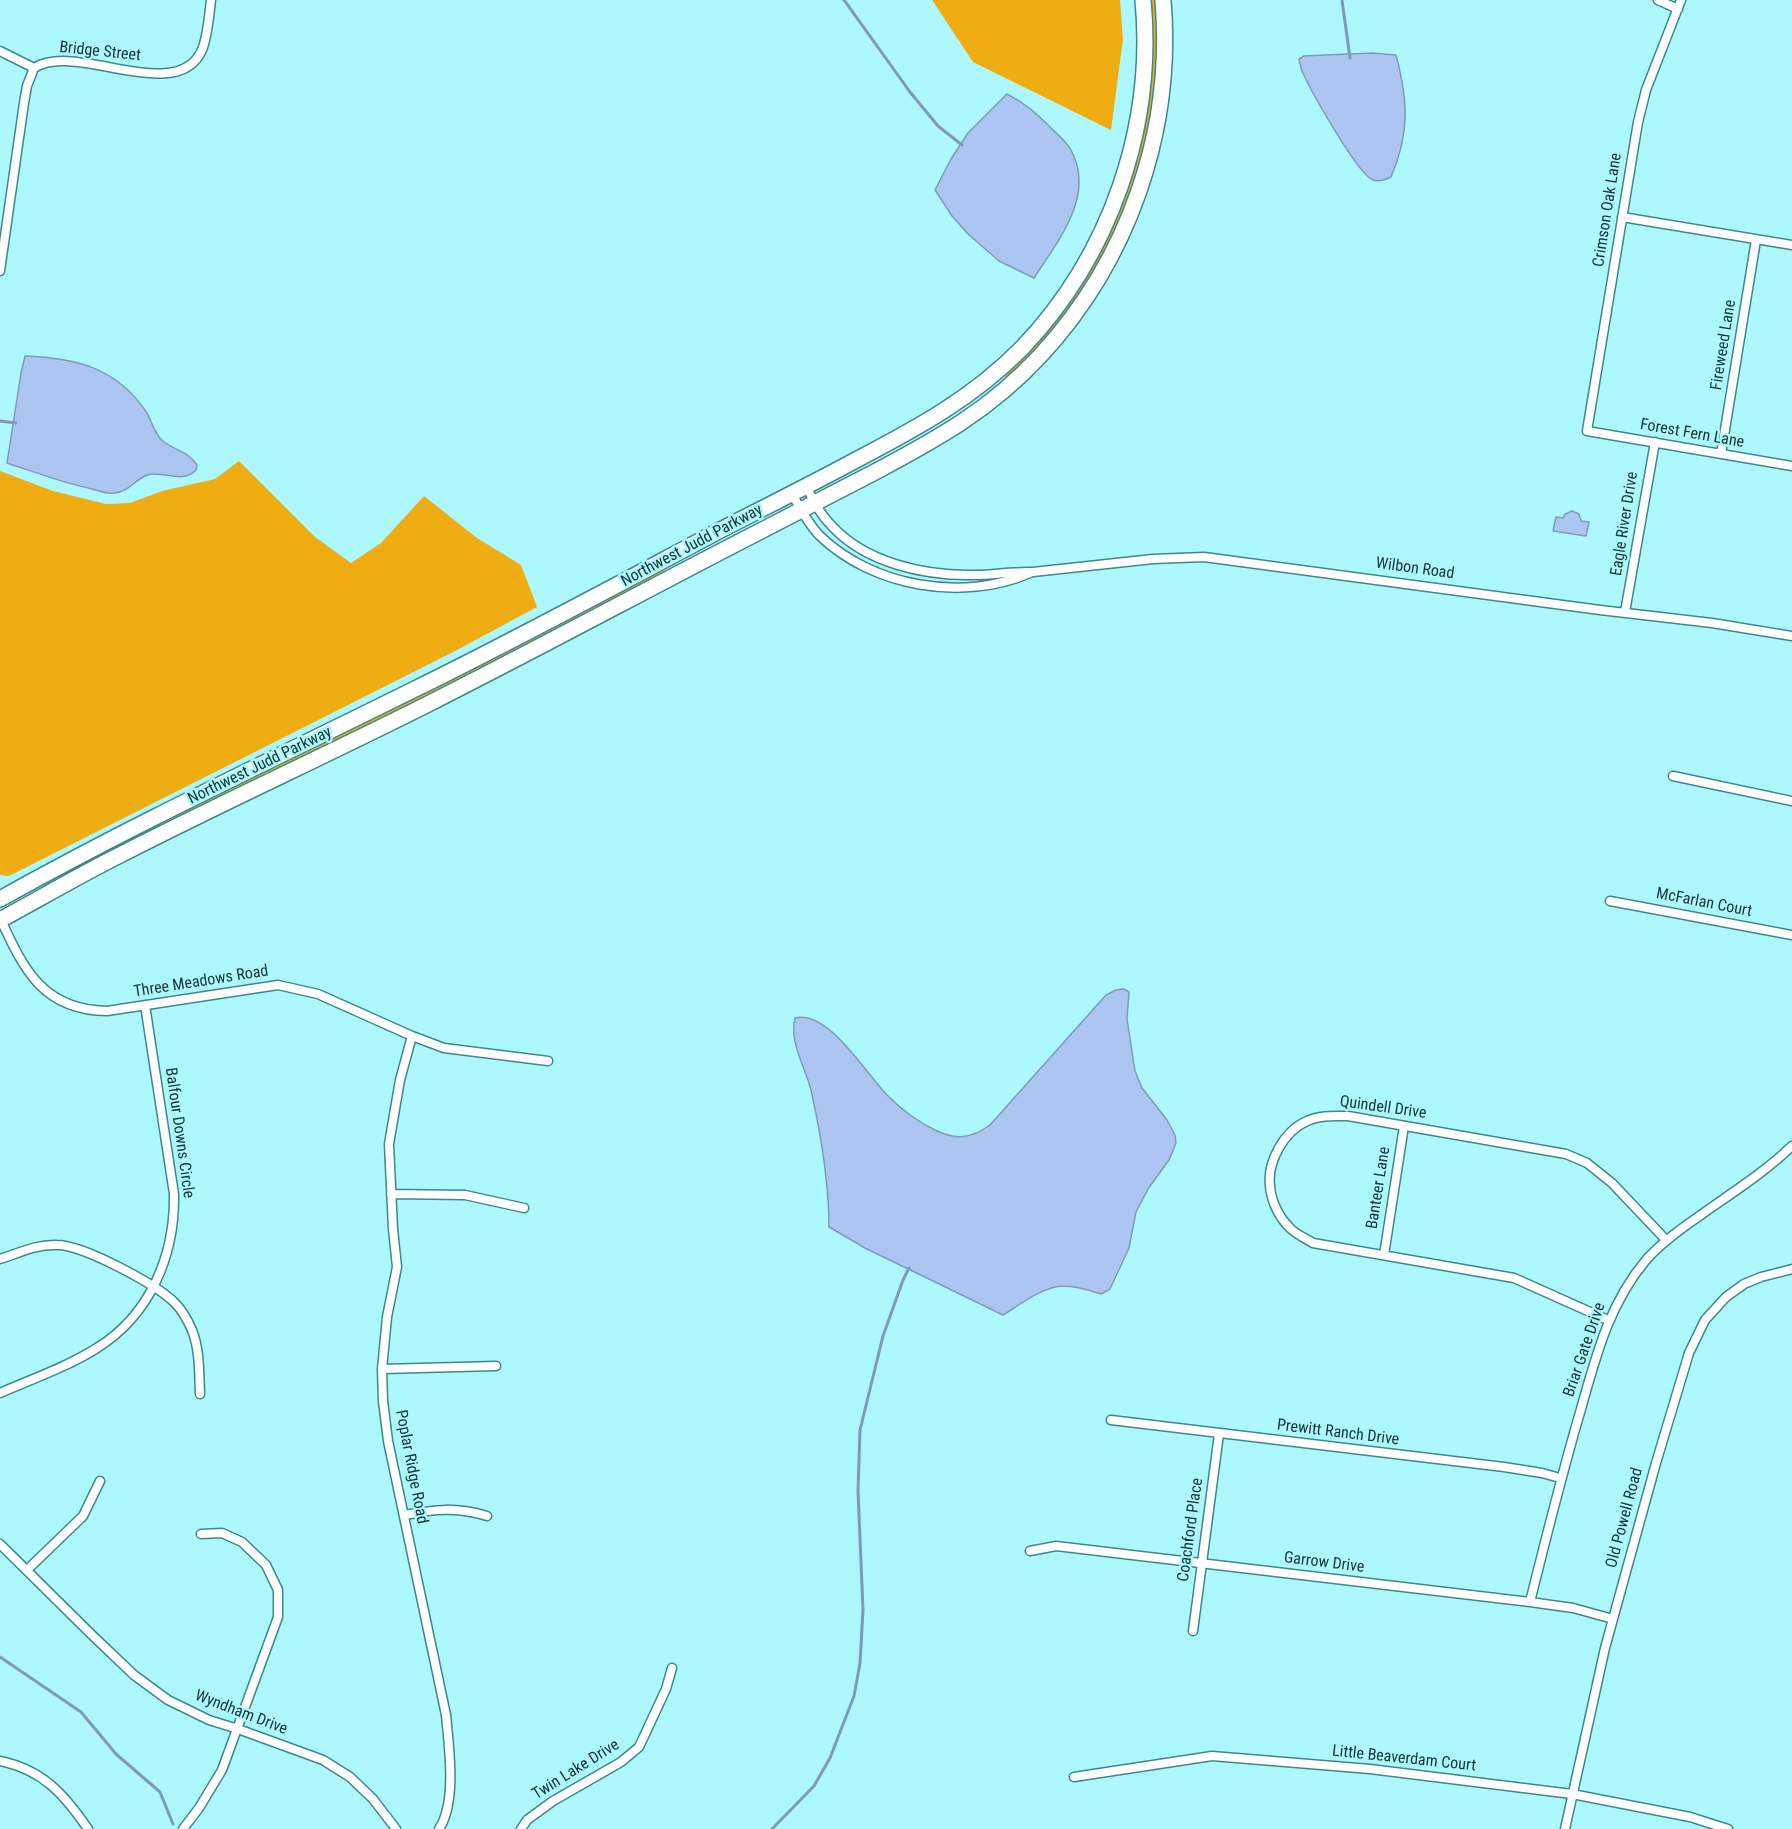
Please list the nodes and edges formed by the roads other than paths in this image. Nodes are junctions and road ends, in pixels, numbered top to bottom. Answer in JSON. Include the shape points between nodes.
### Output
{"nodes":[{"id":1,"x":212,"y":0,"type":"edge"},
{"id":2,"x":1143,"y":0,"type":"edge"},
{"id":3,"x":1162,"y":0,"type":"edge"},
{"id":4,"x":1658,"y":0,"type":"edge"},
{"id":5,"x":1681,"y":0,"type":"edge"},
{"id":6,"x":1678,"y":9,"type":"junction"},
{"id":7,"x":0,"y":51,"type":"edge"},
{"id":8,"x":34,"y":68,"type":"junction"},
{"id":9,"x":1622,"y":217,"type":"junction"},
{"id":10,"x":1756,"y":240,"type":"junction"},
{"id":11,"x":2,"y":242,"type":"edge"},
{"id":12,"x":1792,"y":245,"type":"edge"},
{"id":13,"x":0,"y":271,"type":"edge"},
{"id":14,"x":1587,"y":431,"type":"joint"},
{"id":15,"x":1655,"y":442,"type":"junction"},
{"id":16,"x":1721,"y":454,"type":"junction"},
{"id":17,"x":1792,"y":466,"type":"edge"},
{"id":18,"x":806,"y":486,"type":"junction"},
{"id":19,"x":792,"y":494,"type":"junction"},
{"id":20,"x":815,"y":503,"type":"junction"},
{"id":21,"x":801,"y":510,"type":"junction"},
{"id":22,"x":1034,"y":572,"type":"junction"},
{"id":23,"x":1625,"y":612,"type":"junction"},
{"id":24,"x":1792,"y":636,"type":"edge"},
{"id":25,"x":1673,"y":776,"type":"dead end"},
{"id":26,"x":1792,"y":801,"type":"edge"},
{"id":27,"x":0,"y":899,"type":"edge"},
{"id":28,"x":1610,"y":901,"type":"dead end"},
{"id":29,"x":0,"y":919,"type":"edge"},
{"id":30,"x":1792,"y":935,"type":"edge"},
{"id":31,"x":145,"y":1005,"type":"junction"},
{"id":32,"x":412,"y":1036,"type":"junction"},
{"id":33,"x":548,"y":1061,"type":"dead end"},
{"id":34,"x":1404,"y":1126,"type":"junction"},
{"id":35,"x":1792,"y":1146,"type":"edge"},
{"id":36,"x":391,"y":1194,"type":"junction"},
{"id":37,"x":524,"y":1208,"type":"dead end"},
{"id":38,"x":1666,"y":1240,"type":"junction"},
{"id":39,"x":1384,"y":1255,"type":"junction"},
{"id":40,"x":0,"y":1259,"type":"edge"},
{"id":41,"x":1792,"y":1269,"type":"edge"},
{"id":42,"x":155,"y":1287,"type":"junction"},
{"id":43,"x":1608,"y":1320,"type":"junction"},
{"id":44,"x":496,"y":1366,"type":"dead end"},
{"id":45,"x":382,"y":1369,"type":"junction"},
{"id":46,"x":0,"y":1393,"type":"edge"},
{"id":47,"x":200,"y":1394,"type":"dead end"},
{"id":48,"x":1111,"y":1420,"type":"dead end"},
{"id":49,"x":1219,"y":1434,"type":"junction"},
{"id":50,"x":1560,"y":1479,"type":"junction"},
{"id":51,"x":100,"y":1481,"type":"dead end"},
{"id":52,"x":405,"y":1515,"type":"junction"},
{"id":53,"x":487,"y":1516,"type":"dead end"},
{"id":54,"x":201,"y":1534,"type":"dead end"},
{"id":55,"x":0,"y":1544,"type":"edge"},
{"id":56,"x":1030,"y":1551,"type":"dead end"},
{"id":57,"x":1202,"y":1564,"type":"junction"},
{"id":58,"x":27,"y":1569,"type":"junction"},
{"id":59,"x":1530,"y":1602,"type":"junction"},
{"id":60,"x":1613,"y":1619,"type":"junction"},
{"id":61,"x":1193,"y":1631,"type":"dead end"},
{"id":62,"x":672,"y":1668,"type":"dead end"},
{"id":63,"x":238,"y":1729,"type":"junction"},
{"id":64,"x":0,"y":1761,"type":"edge"},
{"id":65,"x":1074,"y":1777,"type":"dead end"},
{"id":66,"x":1572,"y":1794,"type":"junction"},
{"id":67,"x":88,"y":1829,"type":"edge"},
{"id":68,"x":183,"y":1829,"type":"edge"},
{"id":69,"x":396,"y":1829,"type":"edge"},
{"id":70,"x":439,"y":1829,"type":"edge"},
{"id":71,"x":521,"y":1829,"type":"edge"},
{"id":72,"x":1565,"y":1829,"type":"edge"},
{"id":73,"x":1728,"y":1829,"type":"edge"}],
"edges":[{"from":1,"to":8,"type":"street","name":"Bridge Street","via":[[202,50],[188,66],[174,72],[156,74],[52,61]]},
{"from":2,"to":18,"type":"highway","name":"Northwest Judd Parkway","via":[[1143,89],[1131,155],[1100,234],[1064,297],[1022,348],[971,393],[934,418]]},
{"from":3,"to":20,"type":"highway","name":"Northwest Judd Parkway","via":[[1164,62],[1155,136],[1126,223],[1086,297],[1040,356],[974,415]]},
{"from":4,"to":6,"type":"street"},
{"from":5,"to":6,"type":"street","name":"Crimson Oak Lane"},
{"from":6,"to":9,"type":"street","name":"Crimson Oak Lane","via":[[1646,90]]},
{"from":7,"to":8,"type":"street"},
{"from":8,"to":11,"type":"street","via":[[24,103]]},
{"from":9,"to":10,"type":"street"},
{"from":9,"to":14,"type":"street","name":"Crimson Oak Lane"},
{"from":10,"to":12,"type":"street"},
{"from":10,"to":16,"type":"street","name":"Fireweed Lane"},
{"from":11,"to":13,"type":"street"},
{"from":14,"to":15,"type":"street","name":"Forest Fern Lane"},
{"from":15,"to":16,"type":"street","name":"Forest Fern Lane"},
{"from":15,"to":23,"type":"street","name":"Eagle River Drive"},
{"from":16,"to":17,"type":"street","name":"Forest Fern Lane"},
{"from":18,"to":19,"type":"highway","name":"Northwest Judd Parkway"},
{"from":18,"to":20,"type":"street","name":"Wilbon Road"},
{"from":19,"to":21,"type":"street","name":"Wilbon Road"},
{"from":19,"to":27,"type":"highway","name":"Northwest Judd Parkway","via":[[419,687],[112,838]]},
{"from":20,"to":21,"type":"highway","name":"Northwest Judd Parkway"},
{"from":20,"to":22,"type":"street","name":"Wilbon Road","via":[[832,527],[851,542],[910,568],[964,575]]},
{"from":21,"to":22,"type":"street","name":"Wilbon Road","via":[[818,535],[829,543],[868,568],[902,580],[941,587],[979,587]]},
{"from":21,"to":29,"type":"highway","name":"Northwest Judd Parkway","via":[[429,704],[118,856]]},
{"from":22,"to":23,"type":"street","name":"Wilbon Road","via":[[1204,557]]},
{"from":23,"to":24,"type":"street","name":"Wilbon Road"},
{"from":25,"to":26,"type":"street"},
{"from":28,"to":30,"type":"street","name":"McFarlan Court"},
{"from":29,"to":31,"type":"street","name":"Three Meadows Road","via":[[35,982],[60,1001],[90,1011]]},
{"from":31,"to":32,"type":"street","name":"Three Meadows Road","via":[[278,985],[318,994]]},
{"from":31,"to":42,"type":"street","name":"Balfour Downs Circle","via":[[174,1202],[169,1250]]},
{"from":32,"to":33,"type":"street","name":"Three Meadows Road","via":[[444,1048]]},
{"from":32,"to":36,"type":"street","name":"Poplar Ridge Road","via":[[389,1144]]},
{"from":34,"to":38,"type":"street","name":"Quindell Drive","via":[[1566,1154],[1587,1163],[1612,1183]]},
{"from":34,"to":39,"type":"street","name":"Banteer Lane"},
{"from":34,"to":39,"type":"street","name":"Quindell Drive","via":[[1348,1116],[1306,1121],[1286,1137],[1273,1161],[1269,1185],[1274,1205],[1290,1228],[1312,1243]]},
{"from":35,"to":38,"type":"street","name":"Briar Gate Drive","via":[[1757,1176]]},
{"from":36,"to":37,"type":"street","via":[[465,1195]]},
{"from":36,"to":45,"type":"street","name":"Poplar Ridge Road","via":[[397,1267]]},
{"from":38,"to":43,"type":"street","name":"Briar Gate Drive","via":[[1645,1261]]},
{"from":39,"to":43,"type":"street","name":"Quindell Drive","via":[[1514,1278]]},
{"from":40,"to":42,"type":"street","via":[[44,1245],[73,1246]]},
{"from":41,"to":60,"type":"street","name":"Old Powell Road","via":[[1744,1284],[1726,1297],[1696,1336],[1680,1377]]},
{"from":42,"to":46,"type":"street","name":"Balfour Downs Circle","via":[[131,1319],[99,1346]]},
{"from":42,"to":47,"type":"street","via":[[176,1304],[192,1331]]},
{"from":43,"to":50,"type":"street","name":"Briar Gate Drive"},
{"from":44,"to":45,"type":"street"},
{"from":45,"to":52,"type":"street","name":"Poplar Ridge Road","via":[[388,1442]]},
{"from":48,"to":49,"type":"street","name":"Prewitt Ranch Drive"},
{"from":49,"to":50,"type":"street","name":"Prewitt Ranch Drive","via":[[1504,1467]]},
{"from":49,"to":57,"type":"street","name":"Coachford Place"},
{"from":50,"to":59,"type":"street","name":"Briar Gate Drive"},
{"from":51,"to":58,"type":"street","via":[[83,1516]]},
{"from":52,"to":53,"type":"street","via":[[435,1509]]},
{"from":52,"to":70,"type":"street","name":"Poplar Ridge Road","via":[[447,1726],[450,1802]]},
{"from":54,"to":63,"type":"street","via":[[222,1533],[242,1542],[266,1565],[278,1590],[278,1617]]},
{"from":55,"to":58,"type":"street","name":"Wyndham Drive"},
{"from":56,"to":57,"type":"street","name":"Garrow Drive","via":[[1056,1546]]},
{"from":57,"to":59,"type":"street","name":"Garrow Drive"},
{"from":57,"to":61,"type":"street","name":"Coachford Place"},
{"from":58,"to":63,"type":"street","name":"Wyndham Drive","via":[[134,1675],[168,1700]]},
{"from":59,"to":60,"type":"street","name":"Garrow Drive"},
{"from":60,"to":66,"type":"street","name":"Old Powell Road"},
{"from":62,"to":71,"type":"street","name":"Twin Lake Drive","via":[[639,1748],[553,1801]]},
{"from":63,"to":68,"type":"street","via":[[222,1770]]},
{"from":63,"to":69,"type":"street","name":"Wyndham Drive","via":[[322,1760],[373,1799]]},
{"from":64,"to":67,"type":"street","via":[[21,1767],[57,1789]]},
{"from":65,"to":66,"type":"street","name":"Little Beaverdam Court","via":[[1212,1756],[1370,1769]]},
{"from":66,"to":72,"type":"street","name":"Old Powell Road"},
{"from":66,"to":73,"type":"street","name":"Little Beaverdam Court","via":[[1690,1817]]}]}
